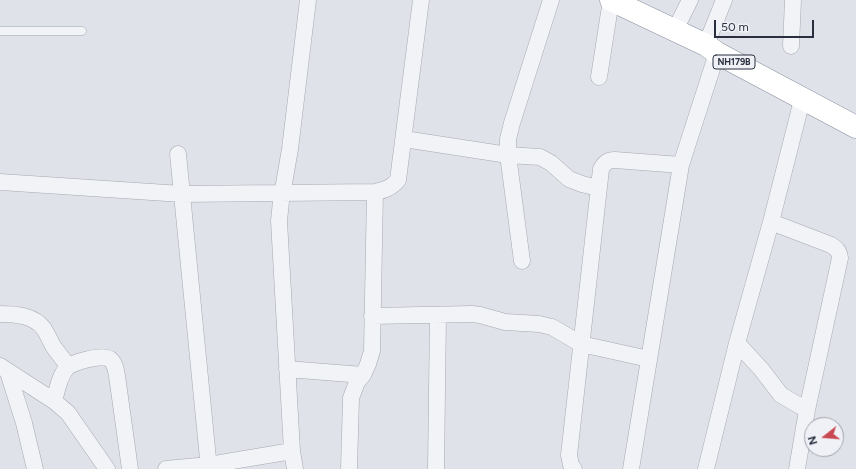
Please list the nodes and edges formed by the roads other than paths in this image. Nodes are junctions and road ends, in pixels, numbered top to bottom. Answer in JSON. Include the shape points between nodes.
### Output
{"nodes":[{"id":1,"x":308,"y":0,"type":"edge"},
{"id":2,"x":421,"y":0,"type":"edge"},
{"id":3,"x":551,"y":0,"type":"edge"},
{"id":4,"x":611,"y":0,"type":"edge"},
{"id":5,"x":690,"y":0,"type":"edge"},
{"id":6,"x":724,"y":0,"type":"edge"},
{"id":7,"x":794,"y":0,"type":"edge"},
{"id":8,"x":675,"y":30,"type":"junction"},
{"id":9,"x":0,"y":31,"type":"edge"},
{"id":10,"x":82,"y":31,"type":"dead end"},
{"id":11,"x":791,"y":46,"type":"dead end"},
{"id":12,"x":712,"y":49,"type":"junction"},
{"id":13,"x":599,"y":77,"type":"dead end"},
{"id":14,"x":802,"y":100,"type":"junction"},
{"id":15,"x":856,"y":127,"type":"edge"},
{"id":16,"x":404,"y":139,"type":"junction"},
{"id":17,"x":178,"y":154,"type":"dead end"},
{"id":18,"x":508,"y":154,"type":"junction"},
{"id":19,"x":681,"y":165,"type":"junction"},
{"id":20,"x":0,"y":182,"type":"edge"},
{"id":21,"x":598,"y":188,"type":"junction"},
{"id":22,"x":375,"y":192,"type":"junction"},
{"id":23,"x":182,"y":194,"type":"junction"},
{"id":24,"x":282,"y":194,"type":"junction"},
{"id":25,"x":771,"y":222,"type":"junction"},
{"id":26,"x":522,"y":261,"type":"dead end"},
{"id":27,"x":0,"y":314,"type":"edge"},
{"id":28,"x":438,"y":315,"type":"junction"},
{"id":29,"x":372,"y":316,"type":"junction"},
{"id":30,"x":737,"y":343,"type":"junction"},
{"id":31,"x":581,"y":344,"type":"junction"},
{"id":32,"x":649,"y":359,"type":"junction"},
{"id":33,"x":68,"y":366,"type":"junction"},
{"id":34,"x":4,"y":369,"type":"edge"},
{"id":35,"x":287,"y":369,"type":"junction"},
{"id":36,"x":363,"y":374,"type":"junction"},
{"id":37,"x":54,"y":401,"type":"junction"},
{"id":38,"x":807,"y":410,"type":"junction"},
{"id":39,"x":292,"y":451,"type":"junction"},
{"id":40,"x":209,"y":467,"type":"edge"},
{"id":41,"x":35,"y":469,"type":"edge"},
{"id":42,"x":107,"y":469,"type":"edge"},
{"id":43,"x":130,"y":469,"type":"edge"},
{"id":44,"x":166,"y":469,"type":"edge"},
{"id":45,"x":295,"y":469,"type":"edge"},
{"id":46,"x":349,"y":469,"type":"edge"},
{"id":47,"x":436,"y":469,"type":"edge"},
{"id":48,"x":574,"y":469,"type":"edge"},
{"id":49,"x":631,"y":469,"type":"edge"},
{"id":50,"x":706,"y":469,"type":"edge"},
{"id":51,"x":797,"y":469,"type":"edge"}],
"edges":[{"from":1,"to":24,"type":"street"},
{"from":2,"to":16,"type":"street"},
{"from":3,"to":18,"type":"street","via":[[512,123]]},
{"from":4,"to":8,"type":"highway","number":"NH179B"},
{"from":4,"to":13,"type":"street"},
{"from":5,"to":8,"type":"street"},
{"from":6,"to":12,"type":"street"},
{"from":7,"to":11,"type":"street"},
{"from":8,"to":12,"type":"highway","number":"NH179B"},
{"from":9,"to":10,"type":"lane"},
{"from":12,"to":14,"type":"highway","number":"NH179B"},
{"from":12,"to":19,"type":"street"},
{"from":14,"to":15,"type":"highway","number":"NH179B"},
{"from":14,"to":25,"type":"street"},
{"from":16,"to":18,"type":"street"},
{"from":16,"to":22,"type":"street","via":[[398,180],[392,187]]},
{"from":17,"to":23,"type":"street"},
{"from":18,"to":21,"type":"street","via":[[540,157],[569,179]]},
{"from":18,"to":26,"type":"street"},
{"from":19,"to":21,"type":"street","via":[[608,160],[601,169]]},
{"from":19,"to":32,"type":"street"},
{"from":20,"to":23,"type":"street"},
{"from":21,"to":31,"type":"street"},
{"from":22,"to":24,"type":"street"},
{"from":22,"to":29,"type":"street"},
{"from":23,"to":24,"type":"street"},
{"from":23,"to":40,"type":"street"},
{"from":24,"to":35,"type":"street","via":[[279,221]]},
{"from":25,"to":30,"type":"street"},
{"from":25,"to":38,"type":"street","via":[[831,245],[839,252],[839,264]]},
{"from":27,"to":33,"type":"street","via":[[16,314],[37,322]]},
{"from":28,"to":29,"type":"street"},
{"from":28,"to":31,"type":"street","via":[[472,314],[505,322],[539,324],[552,327]]},
{"from":28,"to":47,"type":"street"},
{"from":29,"to":36,"type":"street","via":[[372,351]]},
{"from":30,"to":38,"type":"street","via":[[781,395]]},
{"from":30,"to":50,"type":"street"},
{"from":31,"to":32,"type":"street"},
{"from":31,"to":48,"type":"street","via":[[569,455]]},
{"from":32,"to":49,"type":"street"},
{"from":33,"to":37,"type":"street"},
{"from":33,"to":43,"type":"street","via":[[101,357],[108,358],[116,367]]},
{"from":34,"to":37,"type":"street"},
{"from":34,"to":41,"type":"street","via":[[24,423]]},
{"from":35,"to":36,"type":"street"},
{"from":35,"to":39,"type":"street"},
{"from":36,"to":46,"type":"street","via":[[351,398]]},
{"from":37,"to":42,"type":"street","via":[[68,413]]},
{"from":38,"to":51,"type":"street"},
{"from":39,"to":40,"type":"street"},
{"from":39,"to":45,"type":"street"},
{"from":40,"to":44,"type":"street"}]}
